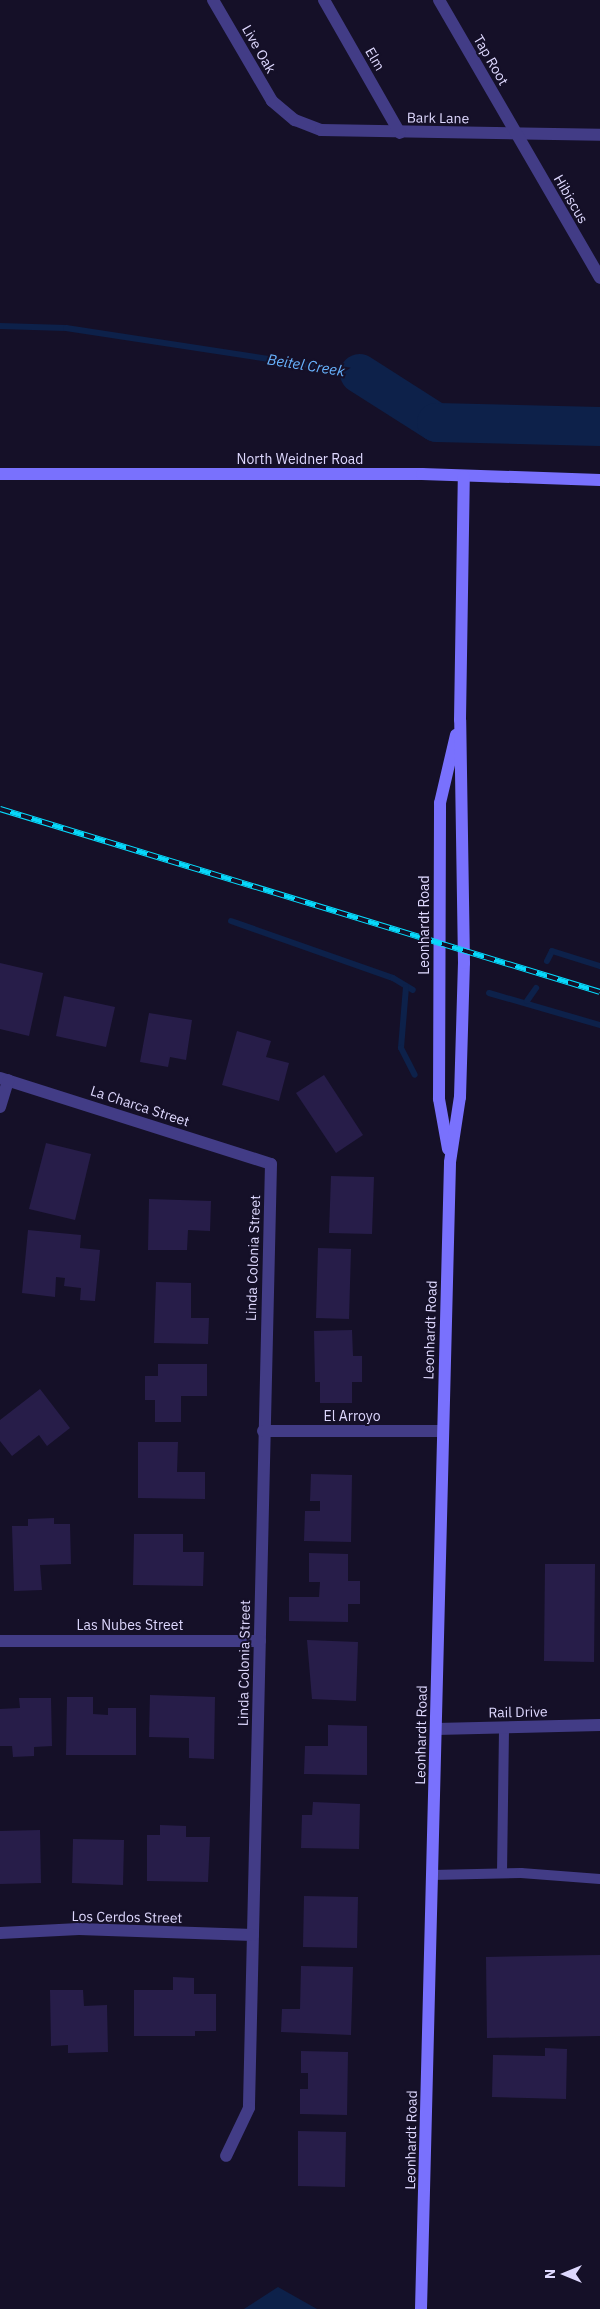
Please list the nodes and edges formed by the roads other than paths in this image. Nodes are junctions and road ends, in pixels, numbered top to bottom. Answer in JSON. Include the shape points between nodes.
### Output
{"nodes":[{"id":1,"x":213,"y":0,"type":"edge"},
{"id":2,"x":324,"y":0,"type":"edge"},
{"id":3,"x":439,"y":0,"type":"edge"},
{"id":4,"x":282,"y":111,"type":"joint"},
{"id":5,"x":400,"y":133,"type":"junction"},
{"id":6,"x":517,"y":135,"type":"junction"},
{"id":7,"x":600,"y":135,"type":"edge"},
{"id":8,"x":600,"y":278,"type":"edge"},
{"id":9,"x":0,"y":474,"type":"edge"},
{"id":10,"x":464,"y":476,"type":"junction"},
{"id":11,"x":600,"y":480,"type":"edge"},
{"id":12,"x":460,"y":720,"type":"junction"},
{"id":13,"x":4,"y":1079,"type":"edge"},
{"id":14,"x":0,"y":1107,"type":"edge"},
{"id":15,"x":450,"y":1162,"type":"junction"},
{"id":16,"x":271,"y":1164,"type":"joint"},
{"id":17,"x":263,"y":1431,"type":"junction"},
{"id":18,"x":442,"y":1431,"type":"junction"},
{"id":19,"x":0,"y":1641,"type":"edge"},
{"id":20,"x":260,"y":1641,"type":"junction"},
{"id":21,"x":600,"y":1725,"type":"edge"},
{"id":22,"x":504,"y":1727,"type":"junction"},
{"id":23,"x":436,"y":1729,"type":"junction"},
{"id":24,"x":502,"y":1873,"type":"junction"},
{"id":25,"x":432,"y":1875,"type":"junction"},
{"id":26,"x":600,"y":1880,"type":"edge"},
{"id":27,"x":0,"y":1932,"type":"edge"},
{"id":28,"x":253,"y":1935,"type":"junction"},
{"id":29,"x":226,"y":2156,"type":"dead end"},
{"id":30,"x":421,"y":2309,"type":"edge"}],
"edges":[{"from":1,"to":4,"type":"street","name":"Live Oak","via":[[272,101]]},
{"from":2,"to":5,"type":"street","name":"Elm"},
{"from":3,"to":6,"type":"street","name":"Tap Root"},
{"from":4,"to":5,"type":"street","name":"Bark Lane","via":[[336,134]]},
{"from":5,"to":6,"type":"street","name":"Bark Lane"},
{"from":6,"to":7,"type":"street","name":"Bark Lane"},
{"from":6,"to":8,"type":"street","name":"Hibiscus"},
{"from":9,"to":10,"type":"street","name":"North Weidner Road"},
{"from":10,"to":11,"type":"street","name":"North Weidner Road"},
{"from":10,"to":12,"type":"street","name":"Leonhardt Road"},
{"from":12,"to":15,"type":"street","name":"Leonhardt Road","via":[[464,962],[460,1097]]},
{"from":12,"to":15,"type":"street","name":"Leonhardt Road","via":[[440,803],[439,1099]]},
{"from":13,"to":14,"type":"street"},
{"from":13,"to":16,"type":"street","name":"La Charca Street"},
{"from":15,"to":18,"type":"street","name":"Leonhardt Road"},
{"from":16,"to":17,"type":"street","name":"Linda Colonia Street"},
{"from":17,"to":18,"type":"street","name":"El Arroyo"},
{"from":17,"to":20,"type":"street","name":"Linda Colonia Street"},
{"from":18,"to":23,"type":"street","name":"Leonhardt Road"},
{"from":19,"to":20,"type":"street","name":"Las Nubes Street"},
{"from":20,"to":28,"type":"street","name":"Linda Colonia Street"},
{"from":21,"to":22,"type":"street","name":"Rail Drive"},
{"from":22,"to":23,"type":"street","name":"Rail Drive"},
{"from":22,"to":24,"type":"lane"},
{"from":23,"to":25,"type":"street","name":"Leonhardt Road"},
{"from":24,"to":25,"type":"lane"},
{"from":24,"to":26,"type":"lane"},
{"from":25,"to":30,"type":"street","name":"Leonhardt Road"},
{"from":27,"to":28,"type":"street","name":"Los Cerdos Street","via":[[79,1930]]},
{"from":28,"to":29,"type":"street","name":"Linda Colonia Street","via":[[249,2108]]}]}
